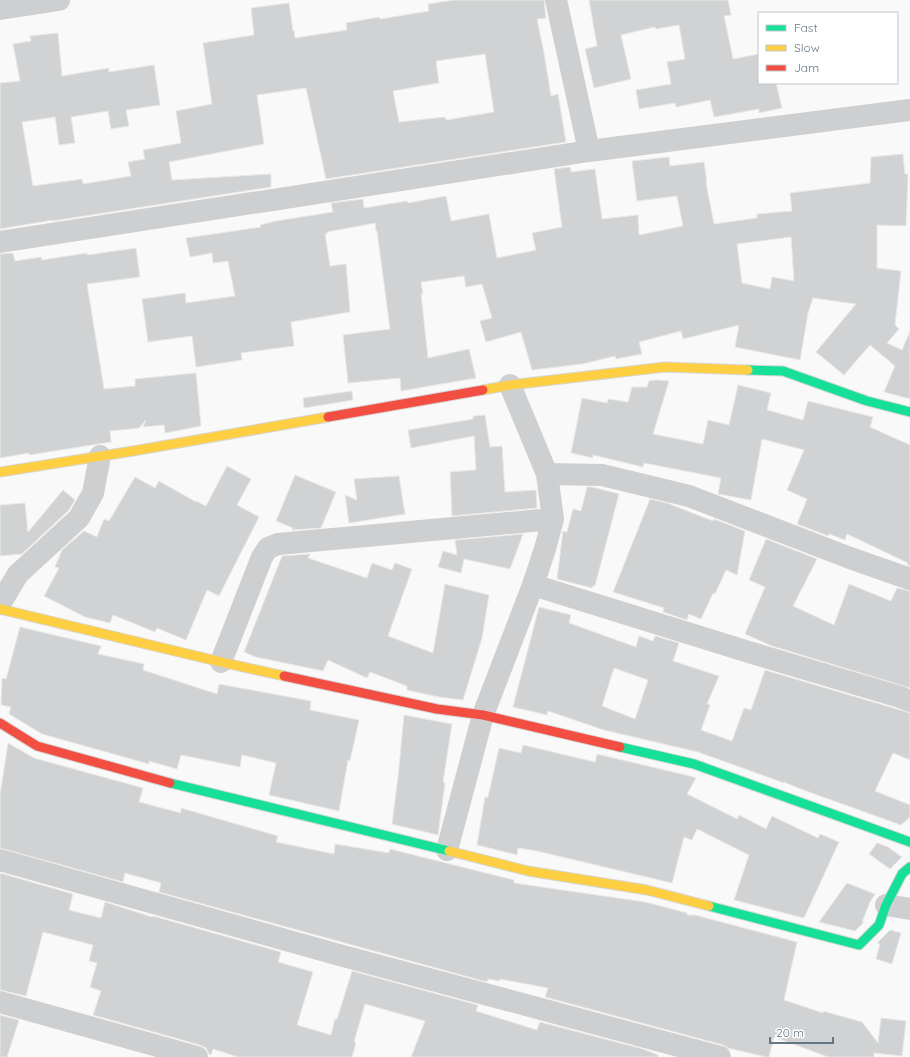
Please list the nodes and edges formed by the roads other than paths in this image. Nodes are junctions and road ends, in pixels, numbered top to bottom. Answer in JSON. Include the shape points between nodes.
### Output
{"nodes":[{"id":1,"x":60,"y":0,"type":"edge"},
{"id":2,"x":556,"y":0,"type":"edge"},
{"id":3,"x":0,"y":9,"type":"edge"},
{"id":4,"x":910,"y":110,"type":"edge"},
{"id":5,"x":589,"y":151,"type":"junction"},
{"id":6,"x":0,"y":242,"type":"edge"},
{"id":7,"x":510,"y":385,"type":"junction"},
{"id":8,"x":910,"y":412,"type":"edge"},
{"id":9,"x":100,"y":456,"type":"junction"},
{"id":10,"x":0,"y":472,"type":"edge"},
{"id":11,"x":547,"y":474,"type":"junction"},
{"id":12,"x":553,"y":519,"type":"junction"},
{"id":13,"x":910,"y":579,"type":"edge"},
{"id":14,"x":533,"y":585,"type":"junction"},
{"id":15,"x":0,"y":604,"type":"edge"},
{"id":16,"x":0,"y":609,"type":"edge"},
{"id":17,"x":221,"y":662,"type":"junction"},
{"id":18,"x":910,"y":701,"type":"edge"},
{"id":19,"x":483,"y":715,"type":"junction"},
{"id":20,"x":0,"y":723,"type":"edge"},
{"id":21,"x":910,"y":842,"type":"edge"},
{"id":22,"x":447,"y":850,"type":"junction"},
{"id":23,"x":0,"y":860,"type":"edge"},
{"id":24,"x":910,"y":867,"type":"edge"},
{"id":25,"x":886,"y":905,"type":"junction"},
{"id":26,"x":910,"y":909,"type":"edge"},
{"id":27,"x":0,"y":1002,"type":"edge"},
{"id":28,"x":197,"y":1057,"type":"edge"},
{"id":29,"x":720,"y":1057,"type":"edge"}],
"edges":[{"from":1,"to":3,"type":"street"},
{"from":2,"to":5,"type":"street"},
{"from":4,"to":5,"type":"street"},
{"from":5,"to":6,"type":"street"},
{"from":7,"to":8,"type":"street","via":[[665,367],[784,372],[867,401]]},
{"from":7,"to":9,"type":"street"},
{"from":7,"to":11,"type":"street"},
{"from":9,"to":10,"type":"street"},
{"from":9,"to":15,"type":"street","via":[[93,493],[78,518],[18,574]]},
{"from":11,"to":12,"type":"street"},
{"from":11,"to":13,"type":"street","via":[[602,475],[689,496]]},
{"from":12,"to":14,"type":"street"},
{"from":12,"to":17,"type":"street","via":[[278,544],[268,548]]},
{"from":14,"to":18,"type":"street"},
{"from":14,"to":19,"type":"street"},
{"from":16,"to":17,"type":"street"},
{"from":17,"to":19,"type":"street","via":[[437,709]]},
{"from":19,"to":21,"type":"street","via":[[694,764]]},
{"from":19,"to":22,"type":"street"},
{"from":20,"to":22,"type":"street","via":[[37,746],[191,789]]},
{"from":22,"to":25,"type":"street","via":[[528,871],[647,890],[859,945],[879,925]]},
{"from":23,"to":29,"type":"street","via":[[343,956]]},
{"from":24,"to":25,"type":"street","via":[[902,874]]},
{"from":25,"to":26,"type":"street"},
{"from":27,"to":28,"type":"street"}]}
